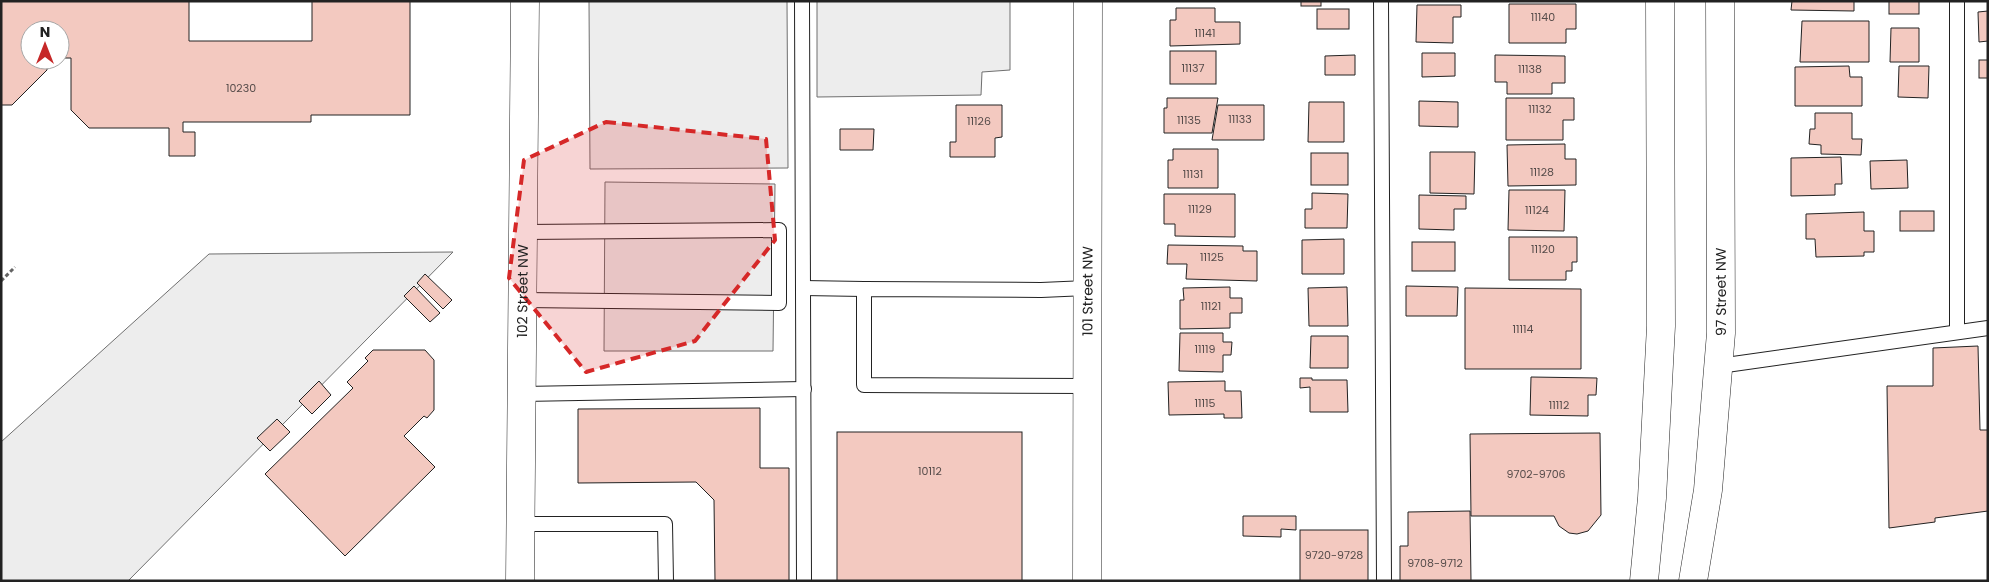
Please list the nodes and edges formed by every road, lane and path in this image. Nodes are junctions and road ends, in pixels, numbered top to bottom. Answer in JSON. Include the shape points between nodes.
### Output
{"nodes":[{"id":1,"x":524,"y":1,"type":"edge"},
{"id":2,"x":802,"y":1,"type":"edge"},
{"id":3,"x":1088,"y":1,"type":"edge"},
{"id":4,"x":1381,"y":1,"type":"edge"},
{"id":5,"x":1660,"y":1,"type":"edge"},
{"id":6,"x":1720,"y":1,"type":"edge"},
{"id":7,"x":1956,"y":1,"type":"edge"},
{"id":8,"x":524,"y":232,"type":"junction"},
{"id":9,"x":15,"y":267,"type":"dead end"},
{"id":10,"x":1,"y":281,"type":"edge"},
{"id":11,"x":803,"y":288,"type":"junction"},
{"id":12,"x":1087,"y":288,"type":"junction"},
{"id":13,"x":864,"y":289,"type":"junction"},
{"id":14,"x":523,"y":300,"type":"junction"},
{"id":15,"x":1988,"y":328,"type":"edge"},
{"id":16,"x":1957,"y":331,"type":"junction"},
{"id":17,"x":1719,"y":366,"type":"junction"},
{"id":18,"x":1087,"y":386,"type":"junction"},
{"id":19,"x":804,"y":389,"type":"junction"},
{"id":20,"x":522,"y":394,"type":"junction"},
{"id":21,"x":520,"y":524,"type":"junction"},
{"id":22,"x":520,"y":581,"type":"edge"},
{"id":23,"x":666,"y":581,"type":"edge"},
{"id":24,"x":804,"y":581,"type":"edge"},
{"id":25,"x":1087,"y":581,"type":"edge"},
{"id":26,"x":1384,"y":581,"type":"edge"},
{"id":27,"x":1644,"y":581,"type":"edge"},
{"id":28,"x":1692,"y":581,"type":"edge"}],
"edges":[{"from":1,"to":8,"type":"street","name":"102 Street NW"},
{"from":2,"to":11,"type":"lane"},
{"from":3,"to":12,"type":"street","name":"101 Street NW"},
{"from":4,"to":26,"type":"lane"},
{"from":5,"to":27,"type":"street","via":[[1661,326]]},
{"from":6,"to":17,"type":"street","name":"97 Street NW","via":[[1722,333]]},
{"from":7,"to":16,"type":"lane"},
{"from":8,"to":14,"type":"street","name":"102 Street NW"},
{"from":8,"to":14,"type":"lane","via":[[779,230],[779,303]]},
{"from":9,"to":10,"type":"path"},
{"from":11,"to":13,"type":"lane"},
{"from":11,"to":19,"type":"lane"},
{"from":12,"to":13,"type":"lane"},
{"from":12,"to":18,"type":"street","name":"101 Street NW"},
{"from":13,"to":18,"type":"lane","via":[[864,385]]},
{"from":14,"to":20,"type":"street","name":"102 Street NW"},
{"from":15,"to":16,"type":"lane"},
{"from":16,"to":17,"type":"lane"},
{"from":17,"to":28,"type":"street","name":"97 Street NW","via":[[1708,490]]},
{"from":18,"to":25,"type":"street","name":"101 Street NW"},
{"from":19,"to":20,"type":"lane"},
{"from":19,"to":24,"type":"lane"},
{"from":20,"to":21,"type":"street","name":"102 Street NW"},
{"from":21,"to":22,"type":"street","name":"102 Street NW"},
{"from":21,"to":23,"type":"lane","via":[[665,524]]}]}
